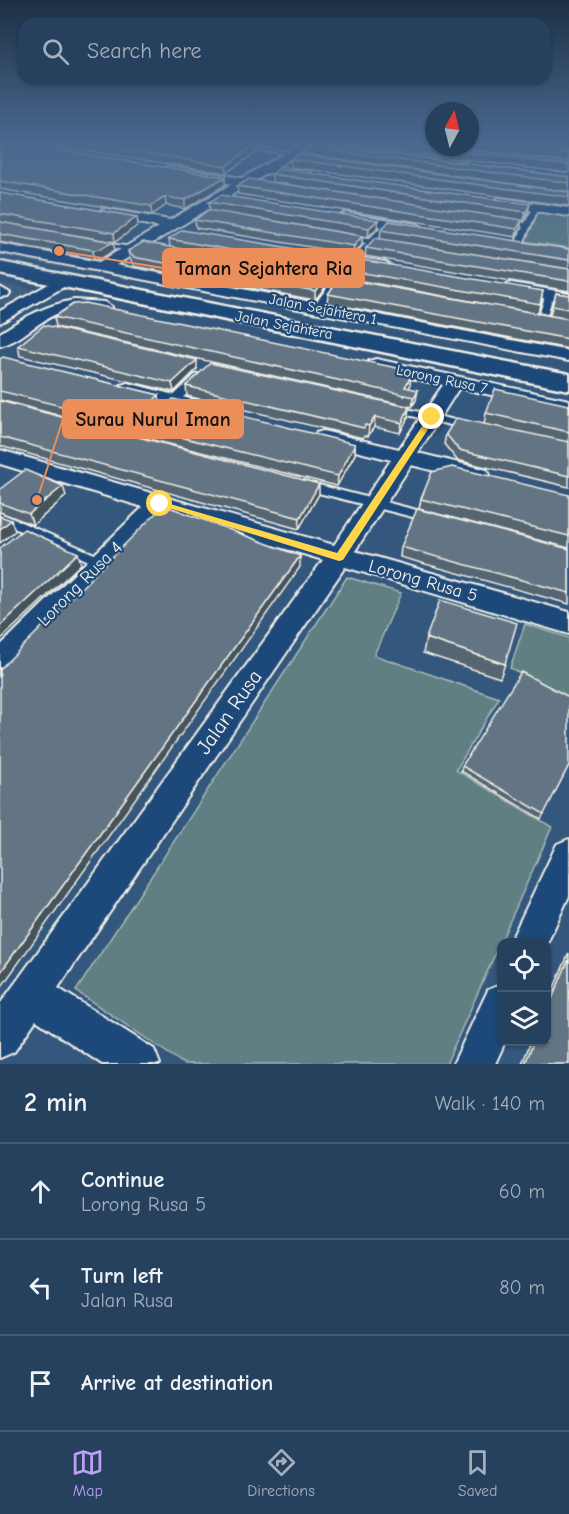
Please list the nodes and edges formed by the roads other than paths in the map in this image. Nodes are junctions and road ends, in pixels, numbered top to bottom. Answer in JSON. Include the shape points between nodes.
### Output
{"nodes":[{"id":1,"x":227,"y":193,"type":"edge"},
{"id":2,"x":218,"y":197,"type":"junction"},
{"id":3,"x":482,"y":200,"type":"edge"},
{"id":4,"x":240,"y":201,"type":"edge"},
{"id":5,"x":536,"y":207,"type":"junction"},
{"id":6,"x":92,"y":211,"type":"edge"},
{"id":7,"x":569,"y":212,"type":"edge"},
{"id":8,"x":331,"y":215,"type":"edge"},
{"id":9,"x":493,"y":220,"type":"edge"},
{"id":10,"x":397,"y":222,"type":"junction"},
{"id":11,"x":173,"y":225,"type":"junction"},
{"id":12,"x":528,"y":226,"type":"junction"},
{"id":13,"x":431,"y":230,"type":"edge"},
{"id":14,"x":336,"y":235,"type":"edge"},
{"id":15,"x":371,"y":241,"type":"junction"},
{"id":16,"x":88,"y":242,"type":"edge"},
{"id":17,"x":519,"y":244,"type":"edge"},
{"id":18,"x":394,"y":245,"type":"edge"},
{"id":19,"x":0,"y":248,"type":"edge"},
{"id":20,"x":140,"y":248,"type":"junction"},
{"id":21,"x":296,"y":252,"type":"edge"},
{"id":22,"x":353,"y":261,"type":"junction"},
{"id":23,"x":102,"y":267,"type":"junction"},
{"id":24,"x":0,"y":268,"type":"edge"},
{"id":25,"x":399,"y":269,"type":"edge"},
{"id":26,"x":301,"y":276,"type":"edge"},
{"id":27,"x":336,"y":283,"type":"junction"},
{"id":28,"x":492,"y":285,"type":"edge"},
{"id":29,"x":359,"y":287,"type":"edge"},
{"id":30,"x":66,"y":292,"type":"junction"},
{"id":31,"x":549,"y":295,"type":"junction"},
{"id":32,"x":569,"y":298,"type":"edge"},
{"id":33,"x":316,"y":308,"type":"junction"},
{"id":34,"x":126,"y":312,"type":"edge"},
{"id":35,"x":531,"y":317,"type":"edge"},
{"id":36,"x":0,"y":318,"type":"edge"},
{"id":37,"x":0,"y":341,"type":"edge"},
{"id":38,"x":569,"y":356,"type":"edge"},
{"id":39,"x":360,"y":362,"type":"edge"},
{"id":40,"x":207,"y":368,"type":"edge"},
{"id":41,"x":454,"y":382,"type":"junction"},
{"id":42,"x":569,"y":382,"type":"edge"},
{"id":43,"x":104,"y":384,"type":"edge"},
{"id":44,"x":174,"y":401,"type":"junction"},
{"id":45,"x":569,"y":406,"type":"edge"},
{"id":46,"x":387,"y":408,"type":"edge"},
{"id":47,"x":220,"y":412,"type":"edge"},
{"id":48,"x":432,"y":417,"type":"junction"},
{"id":49,"x":477,"y":428,"type":"edge"},
{"id":50,"x":301,"y":432,"type":"edge"},
{"id":51,"x":146,"y":443,"type":"edge"},
{"id":52,"x":406,"y":458,"type":"junction"},
{"id":53,"x":5,"y":464,"type":"edge"},
{"id":54,"x":493,"y":479,"type":"edge"},
{"id":55,"x":295,"y":482,"type":"edge"},
{"id":56,"x":160,"y":504,"type":"junction"},
{"id":57,"x":375,"y":504,"type":"junction"},
{"id":58,"x":0,"y":517,"type":"edge"},
{"id":59,"x":444,"y":521,"type":"edge"},
{"id":60,"x":28,"y":529,"type":"junction"},
{"id":61,"x":14,"y":541,"type":"edge"},
{"id":62,"x":339,"y":557,"type":"junction"},
{"id":63,"x":102,"y":562,"type":"junction"},
{"id":64,"x":569,"y":623,"type":"edge"},
{"id":65,"x":0,"y":664,"type":"edge"},
{"id":66,"x":569,"y":856,"type":"edge"},
{"id":67,"x":532,"y":938,"type":"edge"},
{"id":68,"x":30,"y":993,"type":"junction"},
{"id":69,"x":497,"y":1013,"type":"edge"},
{"id":70,"x":0,"y":1038,"type":"edge"},
{"id":71,"x":139,"y":1064,"type":"edge"},
{"id":72,"x":474,"y":1064,"type":"edge"}],
"edges":[{"from":1,"to":2,"type":"street"},
{"from":2,"to":4,"type":"street"},
{"from":2,"to":11,"type":"street","via":[[200,213]]},
{"from":3,"to":5,"type":"street"},
{"from":5,"to":7,"type":"street"},
{"from":5,"to":12,"type":"lane"},
{"from":6,"to":11,"type":"street"},
{"from":8,"to":10,"type":"street"},
{"from":9,"to":12,"type":"lane"},
{"from":10,"to":13,"type":"street"},
{"from":10,"to":15,"type":"lane"},
{"from":11,"to":20,"type":"street"},
{"from":12,"to":17,"type":"lane"},
{"from":14,"to":15,"type":"lane"},
{"from":15,"to":18,"type":"lane"},
{"from":15,"to":22,"type":"lane"},
{"from":16,"to":20,"type":"lane"},
{"from":19,"to":23,"type":"street","name":"Jalan Sejahtera 1"},
{"from":20,"to":23,"type":"street"},
{"from":21,"to":22,"type":"street"},
{"from":22,"to":25,"type":"street"},
{"from":22,"to":27,"type":"lane"},
{"from":23,"to":33,"type":"street","name":"Jalan Sejahtera 1"},
{"from":24,"to":30,"type":"main road","name":"Jalan Sejahtera"},
{"from":26,"to":27,"type":"lane"},
{"from":27,"to":29,"type":"lane"},
{"from":27,"to":33,"type":"lane"},
{"from":28,"to":31,"type":"street"},
{"from":30,"to":34,"type":"street","via":[[91,304]]},
{"from":30,"to":36,"type":"street"},
{"from":30,"to":37,"type":"street","via":[[30,327]]},
{"from":30,"to":42,"type":"main road","name":"Jalan Sejahtera"},
{"from":31,"to":32,"type":"street"},
{"from":31,"to":35,"type":"lane","via":[[547,320]]},
{"from":33,"to":38,"type":"street","name":"Jalan Sejahtera 1"},
{"from":39,"to":41,"type":"street","name":"Lorong Rusa 7"},
{"from":40,"to":44,"type":"lane"},
{"from":41,"to":45,"type":"street","name":"Lorong Rusa 7"},
{"from":41,"to":48,"type":"street","name":"Jalan Rusa"},
{"from":43,"to":44,"type":"street"},
{"from":44,"to":47,"type":"street"},
{"from":44,"to":51,"type":"lane","via":[[129,439]]},
{"from":46,"to":48,"type":"lane"},
{"from":48,"to":49,"type":"lane"},
{"from":48,"to":52,"type":"street","name":"Jalan Rusa"},
{"from":50,"to":52,"type":"street"},
{"from":52,"to":54,"type":"street"},
{"from":52,"to":57,"type":"street","name":"Jalan Rusa"},
{"from":53,"to":56,"type":"street","name":"Lorong Rusa 5"},
{"from":55,"to":57,"type":"lane"},
{"from":56,"to":62,"type":"street","name":"Lorong Rusa 5"},
{"from":56,"to":63,"type":"street","name":"Lorong Rusa 4"},
{"from":57,"to":59,"type":"lane"},
{"from":57,"to":62,"type":"street","name":"Jalan Rusa"},
{"from":58,"to":60,"type":"lane"},
{"from":60,"to":61,"type":"lane"},
{"from":60,"to":63,"type":"lane"},
{"from":62,"to":64,"type":"street","name":"Lorong Rusa 5"},
{"from":62,"to":68,"type":"street","name":"Jalan Rusa"},
{"from":63,"to":65,"type":"street","name":"Lorong Rusa 4"},
{"from":66,"to":67,"type":"street"},
{"from":68,"to":70,"type":"street","name":"Jalan Rusa"},
{"from":68,"to":71,"type":"street"},
{"from":69,"to":72,"type":"street"}]}
